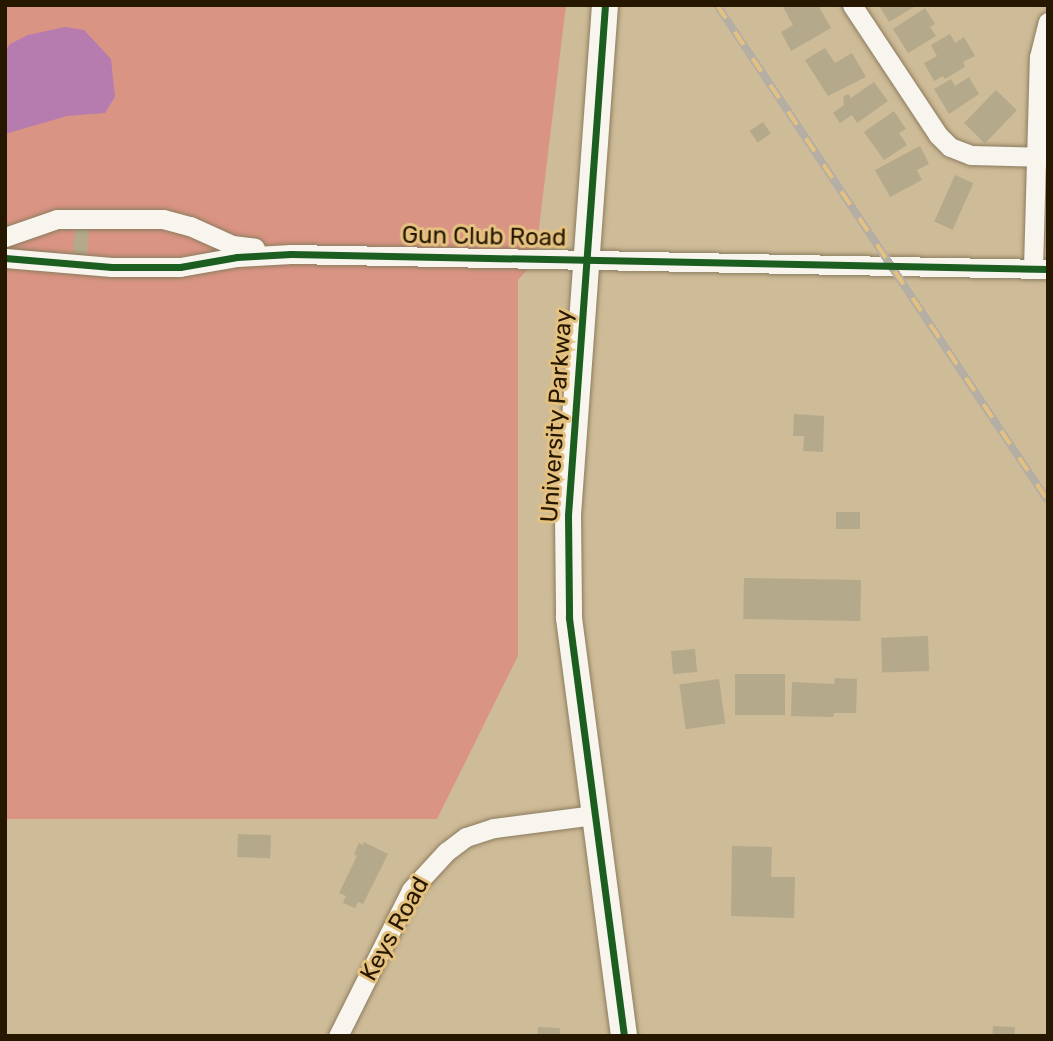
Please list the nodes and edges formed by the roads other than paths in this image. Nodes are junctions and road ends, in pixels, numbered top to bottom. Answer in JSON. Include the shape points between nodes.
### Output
{"nodes":[{"id":1,"x":605,"y":5,"type":"edge"},
{"id":2,"x":852,"y":5,"type":"edge"},
{"id":3,"x":1048,"y":22,"type":"edge"},
{"id":4,"x":1041,"y":156,"type":"edge"},
{"id":5,"x":5,"y":237,"type":"edge"},
{"id":6,"x":290,"y":254,"type":"junction"},
{"id":7,"x":586,"y":257,"type":"junction"},
{"id":8,"x":5,"y":258,"type":"edge"},
{"id":9,"x":1040,"y":268,"type":"edge"},
{"id":10,"x":594,"y":816,"type":"junction"},
{"id":11,"x":338,"y":1036,"type":"edge"},
{"id":12,"x":624,"y":1036,"type":"edge"}],
"edges":[{"from":1,"to":7,"type":"main road","name":"University Parkway"},
{"from":2,"to":4,"type":"street","via":[[937,135],[950,147],[971,155]]},
{"from":3,"to":4,"type":"street","via":[[1039,57]]},
{"from":4,"to":9,"type":"street"},
{"from":5,"to":6,"type":"street","name":"Gun Club Road","via":[[57,219],[163,219],[232,245]]},
{"from":6,"to":7,"type":"street","name":"Gun Club Road"},
{"from":6,"to":8,"type":"street","name":"Gun Club Road","via":[[180,267]]},
{"from":7,"to":9,"type":"street","name":"Gun Club Road"},
{"from":7,"to":10,"type":"main road","name":"University Parkway","via":[[568,515],[569,618]]},
{"from":10,"to":11,"type":"street","name":"Keys Road","via":[[494,828],[466,837],[446,852],[411,890]]},
{"from":10,"to":12,"type":"main road","name":"University Parkway"}]}
